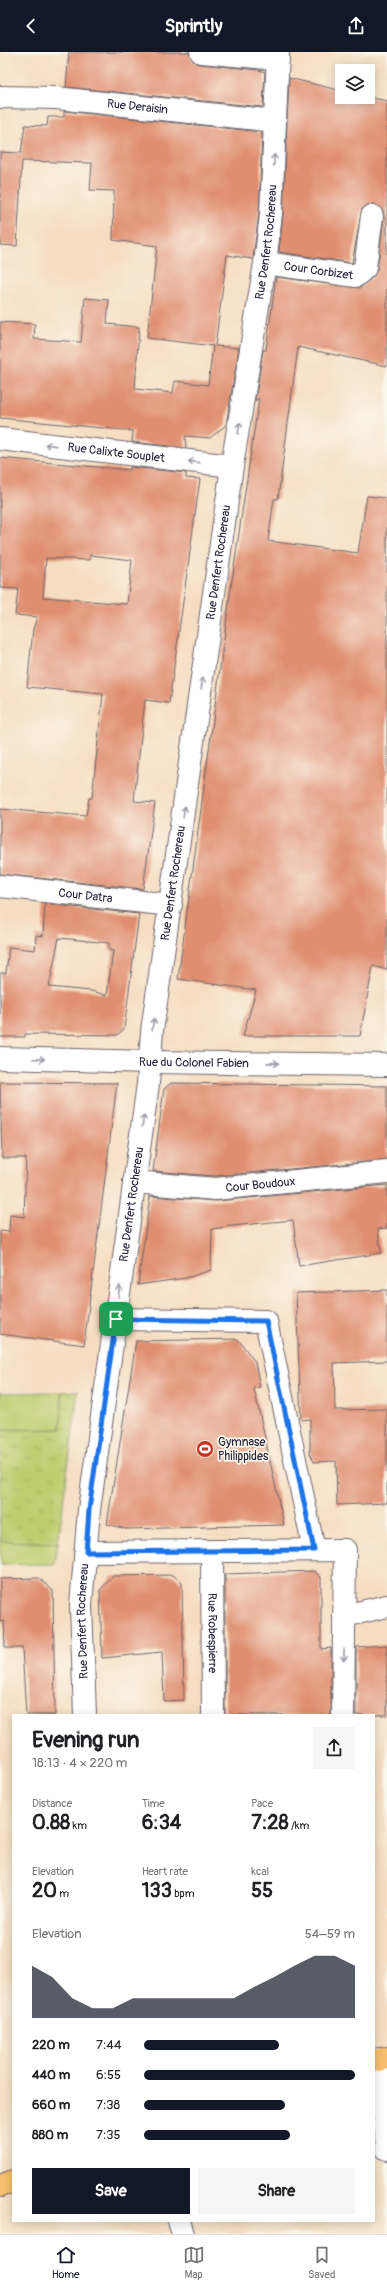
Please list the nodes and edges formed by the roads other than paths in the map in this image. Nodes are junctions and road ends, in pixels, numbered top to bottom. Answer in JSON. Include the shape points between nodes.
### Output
{"nodes":[{"id":1,"x":201,"y":52,"type":"edge"},
{"id":2,"x":278,"y":56,"type":"edge"},
{"id":3,"x":0,"y":97,"type":"edge"},
{"id":4,"x":275,"y":121,"type":"junction"},
{"id":5,"x":372,"y":216,"type":"dead end"},
{"id":6,"x":265,"y":263,"type":"junction"},
{"id":7,"x":0,"y":439,"type":"edge"},
{"id":8,"x":232,"y":466,"type":"junction"},
{"id":9,"x":0,"y":886,"type":"edge"},
{"id":10,"x":171,"y":905,"type":"junction"},
{"id":11,"x":0,"y":1058,"type":"edge"},
{"id":12,"x":150,"y":1062,"type":"junction"},
{"id":13,"x":387,"y":1065,"type":"edge"},
{"id":14,"x":387,"y":1172,"type":"edge"},
{"id":15,"x":134,"y":1182,"type":"junction"},
{"id":16,"x":116,"y":1319,"type":"junction"},
{"id":17,"x":314,"y":1550,"type":"junction"},
{"id":18,"x":212,"y":1551,"type":"junction"},
{"id":19,"x":86,"y":1552,"type":"junction"},
{"id":20,"x":387,"y":1606,"type":"edge"},
{"id":21,"x":344,"y":1616,"type":"junction"},
{"id":22,"x":85,"y":1714,"type":"edge"},
{"id":23,"x":213,"y":1714,"type":"edge"},
{"id":24,"x":343,"y":1714,"type":"edge"},
{"id":25,"x":380,"y":2059,"type":"edge"},
{"id":26,"x":387,"y":2149,"type":"edge"},
{"id":27,"x":12,"y":2181,"type":"edge"},
{"id":28,"x":0,"y":2186,"type":"edge"},
{"id":29,"x":179,"y":2222,"type":"edge"},
{"id":30,"x":183,"y":2234,"type":"edge"}],
"edges":[{"from":1,"to":2,"type":"street"},
{"from":2,"to":4,"type":"street","name":"Rue Denfert Rochereau"},
{"from":3,"to":4,"type":"street","name":"Rue Deraisin","via":[[56,98]]},
{"from":6,"to":4,"type":"street","name":"Rue Denfert Rochereau","one_way":true,"via":[[271,214]]},
{"from":5,"to":6,"type":"street","name":"Cour Corbizet","via":[[365,268],[356,276]]},
{"from":8,"to":6,"type":"street","name":"Rue Denfert Rochereau","one_way":true},
{"from":8,"to":7,"type":"street","name":"Rue Calixte Souplet","one_way":true},
{"from":10,"to":8,"type":"street","name":"Rue Denfert Rochereau","one_way":true},
{"from":9,"to":10,"type":"street","name":"Cour Datra"},
{"from":12,"to":10,"type":"street","name":"Rue Denfert Rochereau","one_way":true},
{"from":11,"to":12,"type":"street","name":"Rue du Colonel Fabien","one_way":true},
{"from":12,"to":13,"type":"street","name":"Rue du Colonel Fabien","one_way":true},
{"from":15,"to":12,"type":"street","name":"Rue Denfert Rochereau","one_way":true},
{"from":14,"to":15,"type":"street","name":"Cour Boudoux","via":[[215,1190]]},
{"from":16,"to":15,"type":"street","name":"Rue Denfert Rochereau","one_way":true},
{"from":16,"to":17,"type":"street","via":[[266,1321]]},
{"from":16,"to":19,"type":"street","name":"Rue Denfert Rochereau","via":[[89,1510]]},
{"from":17,"to":18,"type":"street"},
{"from":17,"to":21,"type":"street","via":[[345,1550]]},
{"from":18,"to":19,"type":"street"},
{"from":18,"to":23,"type":"street","name":"Rue Robespierre"},
{"from":19,"to":22,"type":"street","name":"Rue Denfert Rochereau","via":[[81,1605]]},
{"from":20,"to":21,"type":"street"},
{"from":21,"to":24,"type":"street","one_way":true},
{"from":25,"to":26,"type":"street"},
{"from":27,"to":28,"type":"main road"},
{"from":29,"to":30,"type":"street"}]}
